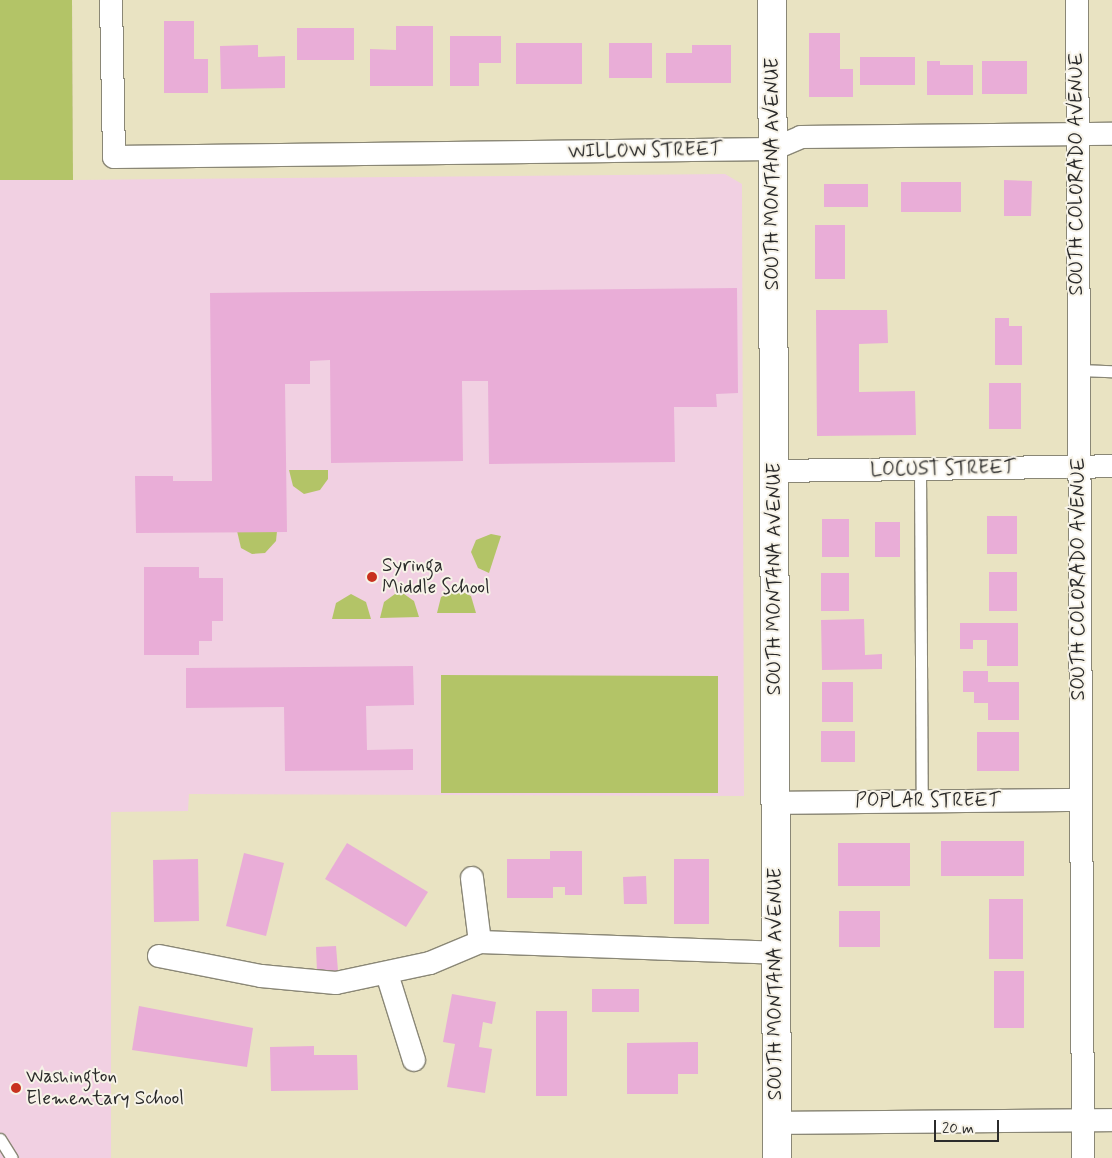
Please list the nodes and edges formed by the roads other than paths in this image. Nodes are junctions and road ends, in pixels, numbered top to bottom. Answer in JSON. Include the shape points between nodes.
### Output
{"nodes":[{"id":1,"x":111,"y":0,"type":"edge"},
{"id":2,"x":772,"y":0,"type":"edge"},
{"id":3,"x":1076,"y":0,"type":"edge"},
{"id":4,"x":1112,"y":134,"type":"edge"},
{"id":5,"x":1077,"y":135,"type":"junction"},
{"id":6,"x":773,"y":149,"type":"junction"},
{"id":7,"x":1078,"y":370,"type":"junction"},
{"id":8,"x":1112,"y":371,"type":"edge"},
{"id":9,"x":1078,"y":466,"type":"junction"},
{"id":10,"x":1112,"y":466,"type":"edge"},
{"id":11,"x":920,"y":469,"type":"junction"},
{"id":12,"x":774,"y":472,"type":"junction"},
{"id":13,"x":1081,"y":800,"type":"junction"},
{"id":14,"x":776,"y":802,"type":"junction"},
{"id":15,"x":922,"y":802,"type":"junction"},
{"id":16,"x":472,"y":878,"type":"dead end"},
{"id":17,"x":480,"y":942,"type":"junction"},
{"id":18,"x":776,"y":953,"type":"junction"},
{"id":19,"x":159,"y":956,"type":"dead end"},
{"id":20,"x":387,"y":974,"type":"junction"},
{"id":21,"x":414,"y":1060,"type":"dead end"},
{"id":22,"x":1083,"y":1120,"type":"junction"},
{"id":23,"x":1112,"y":1120,"type":"edge"},
{"id":24,"x":777,"y":1123,"type":"junction"},
{"id":25,"x":0,"y":1139,"type":"edge"},
{"id":26,"x":12,"y":1158,"type":"edge"},
{"id":27,"x":777,"y":1158,"type":"edge"},
{"id":28,"x":1083,"y":1158,"type":"edge"}],
"edges":[{"from":1,"to":6,"type":"street","name":"WILLOW STREET","via":[[114,157]]},
{"from":2,"to":6,"type":"street","name":"SOUTH MONTANA AVENUE"},
{"from":3,"to":5,"type":"street","name":"SOUTH COLORADO AVENUE"},
{"from":4,"to":5,"type":"street","name":"WILLOW STREET"},
{"from":5,"to":6,"type":"street","name":"WILLOW STREET","via":[[801,138]]},
{"from":5,"to":7,"type":"street","name":"SOUTH COLORADO AVENUE"},
{"from":6,"to":12,"type":"street","name":"SOUTH MONTANA AVENUE"},
{"from":7,"to":8,"type":"lane"},
{"from":7,"to":9,"type":"street","name":"SOUTH COLORADO AVENUE"},
{"from":9,"to":10,"type":"street","name":"LOCUST STREET"},
{"from":9,"to":11,"type":"street","name":"LOCUST STREET"},
{"from":9,"to":13,"type":"street","name":"SOUTH COLORADO AVENUE"},
{"from":11,"to":12,"type":"street","name":"LOCUST STREET"},
{"from":11,"to":15,"type":"lane"},
{"from":12,"to":14,"type":"street","name":"SOUTH MONTANA AVENUE"},
{"from":13,"to":15,"type":"street","name":"POPLAR STREET"},
{"from":13,"to":22,"type":"street","name":"SOUTH COLORADO AVENUE"},
{"from":14,"to":15,"type":"street","name":"POPLAR STREET"},
{"from":14,"to":18,"type":"street","name":"SOUTH MONTANA AVENUE"},
{"from":16,"to":17,"type":"street"},
{"from":17,"to":18,"type":"street"},
{"from":17,"to":20,"type":"street","via":[[430,963]]},
{"from":18,"to":24,"type":"street","name":"SOUTH MONTANA AVENUE"},
{"from":19,"to":20,"type":"street","via":[[261,976],[327,982]]},
{"from":20,"to":21,"type":"street"},
{"from":22,"to":23,"type":"street"},
{"from":22,"to":24,"type":"street"},
{"from":22,"to":28,"type":"street","name":"SOUTH COLORADO AVENUE"},
{"from":24,"to":27,"type":"street","name":"SOUTH MONTANA AVENUE"},
{"from":25,"to":26,"type":"lane"}]}
